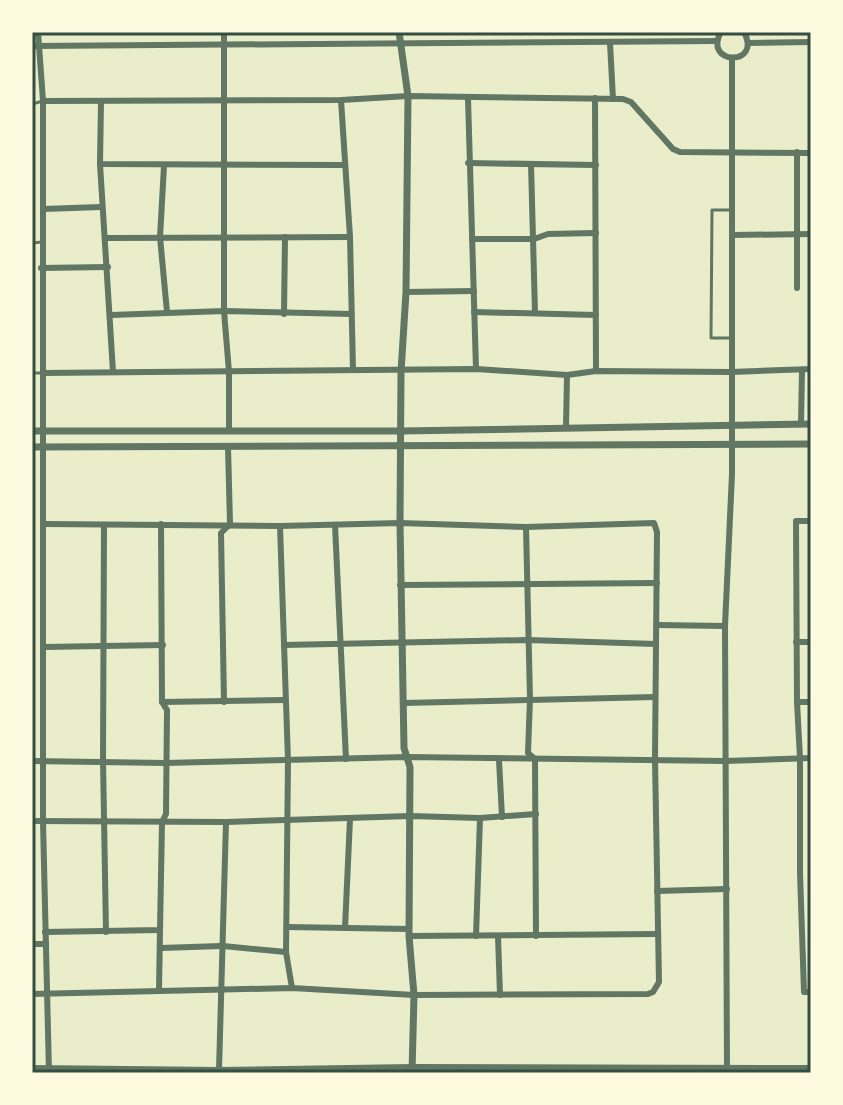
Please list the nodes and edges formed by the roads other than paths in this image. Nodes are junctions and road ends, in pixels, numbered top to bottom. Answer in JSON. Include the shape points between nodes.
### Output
{"nodes":[{"id":1,"x":38,"y":32,"type":"edge"},
{"id":2,"x":224,"y":32,"type":"edge"},
{"id":3,"x":399,"y":32,"type":"edge"},
{"id":4,"x":503,"y":32,"type":"edge"},
{"id":5,"x":721,"y":32,"type":"edge"},
{"id":6,"x":744,"y":32,"type":"edge"},
{"id":7,"x":717,"y":41,"type":"junction"},
{"id":8,"x":399,"y":42,"type":"junction"},
{"id":9,"x":502,"y":42,"type":"junction"},
{"id":10,"x":811,"y":42,"type":"edge"},
{"id":11,"x":610,"y":43,"type":"junction"},
{"id":12,"x":749,"y":43,"type":"junction"},
{"id":13,"x":224,"y":45,"type":"junction"},
{"id":14,"x":36,"y":46,"type":"edge"},
{"id":15,"x":732,"y":58,"type":"junction"},
{"id":16,"x":408,"y":96,"type":"junction"},
{"id":17,"x":468,"y":98,"type":"junction"},
{"id":18,"x":595,"y":98,"type":"junction"},
{"id":19,"x":613,"y":99,"type":"junction"},
{"id":20,"x":225,"y":100,"type":"junction"},
{"id":21,"x":341,"y":100,"type":"junction"},
{"id":22,"x":43,"y":101,"type":"junction"},
{"id":23,"x":101,"y":101,"type":"junction"},
{"id":24,"x":32,"y":104,"type":"edge"},
{"id":25,"x":733,"y":151,"type":"junction"},
{"id":26,"x":797,"y":152,"type":"junction"},
{"id":27,"x":811,"y":153,"type":"edge"},
{"id":28,"x":224,"y":163,"type":"junction"},
{"id":29,"x":468,"y":163,"type":"junction"},
{"id":30,"x":100,"y":164,"type":"junction"},
{"id":31,"x":531,"y":164,"type":"junction"},
{"id":32,"x":345,"y":165,"type":"junction"},
{"id":33,"x":596,"y":165,"type":"junction"},
{"id":34,"x":164,"y":166,"type":"junction"},
{"id":35,"x":101,"y":207,"type":"junction"},
{"id":36,"x":43,"y":209,"type":"junction"},
{"id":37,"x":733,"y":210,"type":"junction"},
{"id":38,"x":795,"y":232,"type":"junction"},
{"id":39,"x":596,"y":233,"type":"junction"},
{"id":40,"x":811,"y":234,"type":"edge"},
{"id":41,"x":733,"y":235,"type":"junction"},
{"id":42,"x":160,"y":237,"type":"junction"},
{"id":43,"x":285,"y":237,"type":"junction"},
{"id":44,"x":350,"y":237,"type":"junction"},
{"id":45,"x":106,"y":238,"type":"junction"},
{"id":46,"x":224,"y":238,"type":"junction"},
{"id":47,"x":472,"y":239,"type":"junction"},
{"id":48,"x":534,"y":239,"type":"junction"},
{"id":49,"x":42,"y":242,"type":"junction"},
{"id":50,"x":32,"y":243,"type":"edge"},
{"id":51,"x":108,"y":267,"type":"junction"},
{"id":52,"x":41,"y":268,"type":"junction"},
{"id":53,"x":797,"y":288,"type":"dead end"},
{"id":54,"x":474,"y":291,"type":"junction"},
{"id":55,"x":406,"y":292,"type":"junction"},
{"id":56,"x":224,"y":311,"type":"junction"},
{"id":57,"x":167,"y":312,"type":"junction"},
{"id":58,"x":474,"y":312,"type":"junction"},
{"id":59,"x":535,"y":313,"type":"junction"},
{"id":60,"x":284,"y":314,"type":"junction"},
{"id":61,"x":351,"y":314,"type":"junction"},
{"id":62,"x":111,"y":315,"type":"junction"},
{"id":63,"x":596,"y":315,"type":"junction"},
{"id":64,"x":732,"y":338,"type":"junction"},
{"id":65,"x":476,"y":369,"type":"junction"},
{"id":66,"x":811,"y":369,"type":"edge"},
{"id":67,"x":353,"y":370,"type":"junction"},
{"id":68,"x":802,"y":370,"type":"junction"},
{"id":69,"x":596,"y":371,"type":"junction"},
{"id":70,"x":113,"y":372,"type":"junction"},
{"id":71,"x":229,"y":372,"type":"junction"},
{"id":72,"x":401,"y":372,"type":"junction"},
{"id":73,"x":731,"y":372,"type":"junction"},
{"id":74,"x":32,"y":373,"type":"edge"},
{"id":75,"x":43,"y":373,"type":"junction"},
{"id":76,"x":567,"y":375,"type":"junction"},
{"id":77,"x":732,"y":424,"type":"junction"},
{"id":78,"x":801,"y":424,"type":"junction"},
{"id":79,"x":811,"y":424,"type":"edge"},
{"id":80,"x":566,"y":427,"type":"junction"},
{"id":81,"x":32,"y":431,"type":"edge"},
{"id":82,"x":43,"y":431,"type":"junction"},
{"id":83,"x":229,"y":431,"type":"junction"},
{"id":84,"x":401,"y":431,"type":"junction"},
{"id":85,"x":731,"y":443,"type":"junction"},
{"id":86,"x":811,"y":444,"type":"edge"},
{"id":87,"x":228,"y":446,"type":"junction"},
{"id":88,"x":32,"y":447,"type":"edge"},
{"id":89,"x":43,"y":447,"type":"junction"},
{"id":90,"x":402,"y":447,"type":"junction"},
{"id":91,"x":811,"y":521,"type":"edge"},
{"id":92,"x":400,"y":523,"type":"junction"},
{"id":93,"x":45,"y":524,"type":"junction"},
{"id":94,"x":161,"y":524,"type":"junction"},
{"id":95,"x":230,"y":524,"type":"junction"},
{"id":96,"x":104,"y":525,"type":"junction"},
{"id":97,"x":335,"y":525,"type":"junction"},
{"id":98,"x":280,"y":526,"type":"junction"},
{"id":99,"x":526,"y":527,"type":"junction"},
{"id":100,"x":657,"y":583,"type":"junction"},
{"id":101,"x":527,"y":584,"type":"junction"},
{"id":102,"x":400,"y":585,"type":"junction"},
{"id":103,"x":657,"y":625,"type":"junction"},
{"id":104,"x":725,"y":626,"type":"junction"},
{"id":105,"x":528,"y":640,"type":"junction"},
{"id":106,"x":401,"y":641,"type":"junction"},
{"id":107,"x":796,"y":642,"type":"junction"},
{"id":108,"x":811,"y":642,"type":"edge"},
{"id":109,"x":341,"y":643,"type":"junction"},
{"id":110,"x":656,"y":644,"type":"junction"},
{"id":111,"x":163,"y":645,"type":"junction"},
{"id":112,"x":284,"y":645,"type":"junction"},
{"id":113,"x":103,"y":646,"type":"junction"},
{"id":114,"x":44,"y":647,"type":"junction"},
{"id":115,"x":655,"y":697,"type":"junction"},
{"id":116,"x":530,"y":699,"type":"junction"},
{"id":117,"x":285,"y":700,"type":"junction"},
{"id":118,"x":162,"y":702,"type":"junction"},
{"id":119,"x":224,"y":702,"type":"junction"},
{"id":120,"x":797,"y":702,"type":"junction"},
{"id":121,"x":811,"y":702,"type":"edge"},
{"id":122,"x":404,"y":703,"type":"junction"},
{"id":123,"x":406,"y":757,"type":"junction"},
{"id":124,"x":800,"y":758,"type":"junction"},
{"id":125,"x":811,"y":758,"type":"edge"},
{"id":126,"x":346,"y":759,"type":"junction"},
{"id":127,"x":535,"y":759,"type":"junction"},
{"id":128,"x":655,"y":759,"type":"junction"},
{"id":129,"x":43,"y":760,"type":"junction"},
{"id":130,"x":103,"y":760,"type":"junction"},
{"id":131,"x":499,"y":760,"type":"junction"},
{"id":132,"x":32,"y":761,"type":"edge"},
{"id":133,"x":288,"y":761,"type":"junction"},
{"id":134,"x":725,"y":761,"type":"junction"},
{"id":135,"x":165,"y":763,"type":"junction"},
{"id":136,"x":536,"y":814,"type":"junction"},
{"id":137,"x":802,"y":814,"type":"junction"},
{"id":138,"x":811,"y":814,"type":"edge"},
{"id":139,"x":410,"y":816,"type":"junction"},
{"id":140,"x":502,"y":817,"type":"junction"},
{"id":141,"x":480,"y":818,"type":"junction"},
{"id":142,"x":350,"y":819,"type":"junction"},
{"id":143,"x":32,"y":821,"type":"edge"},
{"id":144,"x":104,"y":821,"type":"junction"},
{"id":145,"x":288,"y":821,"type":"junction"},
{"id":146,"x":43,"y":822,"type":"junction"},
{"id":147,"x":162,"y":822,"type":"junction"},
{"id":148,"x":226,"y":822,"type":"junction"},
{"id":149,"x":811,"y":872,"type":"edge"},
{"id":150,"x":800,"y":873,"type":"junction"},
{"id":151,"x":727,"y":889,"type":"junction"},
{"id":152,"x":657,"y":891,"type":"junction"},
{"id":153,"x":287,"y":927,"type":"junction"},
{"id":154,"x":345,"y":928,"type":"junction"},
{"id":155,"x":160,"y":930,"type":"junction"},
{"id":156,"x":45,"y":932,"type":"junction"},
{"id":157,"x":106,"y":932,"type":"junction"},
{"id":158,"x":409,"y":933,"type":"junction"},
{"id":159,"x":657,"y":934,"type":"junction"},
{"id":160,"x":476,"y":936,"type":"junction"},
{"id":161,"x":498,"y":936,"type":"junction"},
{"id":162,"x":536,"y":936,"type":"junction"},
{"id":163,"x":32,"y":944,"type":"edge"},
{"id":164,"x":46,"y":944,"type":"junction"},
{"id":165,"x":222,"y":946,"type":"junction"},
{"id":166,"x":161,"y":948,"type":"junction"},
{"id":167,"x":286,"y":952,"type":"junction"},
{"id":168,"x":292,"y":988,"type":"junction"},
{"id":169,"x":159,"y":990,"type":"junction"},
{"id":170,"x":223,"y":990,"type":"junction"},
{"id":171,"x":811,"y":992,"type":"edge"},
{"id":172,"x":47,"y":993,"type":"junction"},
{"id":173,"x":32,"y":994,"type":"edge"},
{"id":174,"x":414,"y":995,"type":"junction"},
{"id":175,"x":500,"y":995,"type":"junction"},
{"id":176,"x":32,"y":1068,"type":"edge"},
{"id":177,"x":811,"y":1068,"type":"edge"},
{"id":178,"x":179,"y":1070,"type":"edge"},
{"id":179,"x":219,"y":1070,"type":"junction"},
{"id":180,"x":412,"y":1070,"type":"edge"},
{"id":181,"x":49,"y":1071,"type":"edge"},
{"id":182,"x":289,"y":1071,"type":"edge"},
{"id":183,"x":727,"y":1071,"type":"edge"}],
"edges":[{"from":1,"to":14,"type":"street"},
{"from":2,"to":13,"type":"street"},
{"from":3,"to":8,"type":"street"},
{"from":4,"to":9,"type":"street"},
{"from":5,"to":7,"type":"street"},
{"from":6,"to":12,"type":"street"},
{"from":7,"to":11,"type":"street"},
{"from":7,"to":15,"type":"street","via":[[721,54]]},
{"from":8,"to":9,"type":"street"},
{"from":8,"to":13,"type":"street"},
{"from":8,"to":16,"type":"street"},
{"from":9,"to":11,"type":"street"},
{"from":10,"to":12,"type":"street"},
{"from":11,"to":19,"type":"street"},
{"from":12,"to":15,"type":"street","via":[[741,56]]},
{"from":13,"to":14,"type":"street"},
{"from":13,"to":20,"type":"street"},
{"from":14,"to":22,"type":"street"},
{"from":15,"to":25,"type":"street"},
{"from":16,"to":17,"type":"street"},
{"from":16,"to":21,"type":"street"},
{"from":16,"to":55,"type":"street"},
{"from":17,"to":18,"type":"street"},
{"from":17,"to":29,"type":"street"},
{"from":18,"to":19,"type":"street"},
{"from":18,"to":33,"type":"street"},
{"from":19,"to":25,"type":"street","via":[[631,102],[673,149]]},
{"from":20,"to":21,"type":"street"},
{"from":20,"to":23,"type":"street"},
{"from":20,"to":28,"type":"street"},
{"from":21,"to":32,"type":"street"},
{"from":22,"to":23,"type":"street"},
{"from":22,"to":24,"type":"lane"},
{"from":22,"to":36,"type":"street"},
{"from":23,"to":30,"type":"street"},
{"from":25,"to":26,"type":"street"},
{"from":25,"to":37,"type":"street"},
{"from":26,"to":27,"type":"street"},
{"from":26,"to":38,"type":"street"},
{"from":28,"to":32,"type":"street"},
{"from":28,"to":34,"type":"street"},
{"from":28,"to":46,"type":"street"},
{"from":29,"to":31,"type":"street"},
{"from":29,"to":47,"type":"street"},
{"from":30,"to":34,"type":"street"},
{"from":30,"to":35,"type":"street"},
{"from":31,"to":33,"type":"street"},
{"from":31,"to":48,"type":"street"},
{"from":32,"to":44,"type":"street"},
{"from":33,"to":39,"type":"street"},
{"from":34,"to":42,"type":"street"},
{"from":35,"to":36,"type":"street"},
{"from":35,"to":45,"type":"street"},
{"from":36,"to":49,"type":"street"},
{"from":37,"to":41,"type":"street"},
{"from":37,"to":64,"type":"lane","via":[[712,210],[711,338]]},
{"from":38,"to":40,"type":"street"},
{"from":38,"to":41,"type":"street"},
{"from":38,"to":53,"type":"street"},
{"from":39,"to":48,"type":"street"},
{"from":39,"to":63,"type":"street"},
{"from":41,"to":64,"type":"street"},
{"from":42,"to":45,"type":"street"},
{"from":42,"to":46,"type":"street"},
{"from":42,"to":57,"type":"street"},
{"from":43,"to":44,"type":"street"},
{"from":43,"to":46,"type":"street"},
{"from":43,"to":60,"type":"street"},
{"from":44,"to":61,"type":"street"},
{"from":45,"to":51,"type":"street"},
{"from":46,"to":56,"type":"street"},
{"from":47,"to":48,"type":"street"},
{"from":47,"to":54,"type":"street"},
{"from":48,"to":59,"type":"street"},
{"from":49,"to":50,"type":"lane"},
{"from":49,"to":52,"type":"street"},
{"from":51,"to":52,"type":"street"},
{"from":51,"to":62,"type":"street"},
{"from":52,"to":75,"type":"street"},
{"from":54,"to":55,"type":"street"},
{"from":54,"to":58,"type":"street"},
{"from":55,"to":72,"type":"street"},
{"from":56,"to":57,"type":"street"},
{"from":56,"to":60,"type":"street"},
{"from":56,"to":71,"type":"street"},
{"from":57,"to":62,"type":"street"},
{"from":58,"to":59,"type":"street"},
{"from":58,"to":65,"type":"street"},
{"from":59,"to":63,"type":"street"},
{"from":60,"to":61,"type":"street"},
{"from":61,"to":67,"type":"street"},
{"from":62,"to":70,"type":"street"},
{"from":63,"to":69,"type":"street"},
{"from":64,"to":73,"type":"street"},
{"from":65,"to":72,"type":"street"},
{"from":65,"to":76,"type":"street"},
{"from":66,"to":68,"type":"street"},
{"from":67,"to":71,"type":"street"},
{"from":67,"to":72,"type":"street"},
{"from":68,"to":73,"type":"street"},
{"from":68,"to":78,"type":"street"},
{"from":69,"to":73,"type":"street"},
{"from":69,"to":76,"type":"street"},
{"from":70,"to":71,"type":"street"},
{"from":70,"to":75,"type":"street"},
{"from":71,"to":83,"type":"street"},
{"from":72,"to":84,"type":"street"},
{"from":73,"to":77,"type":"street"},
{"from":74,"to":75,"type":"lane"},
{"from":75,"to":82,"type":"street"},
{"from":76,"to":80,"type":"street"},
{"from":77,"to":78,"type":"street"},
{"from":77,"to":80,"type":"street"},
{"from":77,"to":85,"type":"street"},
{"from":78,"to":79,"type":"street"},
{"from":80,"to":84,"type":"street"},
{"from":81,"to":82,"type":"street"},
{"from":82,"to":83,"type":"street"},
{"from":82,"to":89,"type":"street"},
{"from":83,"to":84,"type":"street"},
{"from":84,"to":90,"type":"street"},
{"from":85,"to":86,"type":"street"},
{"from":85,"to":90,"type":"street"},
{"from":85,"to":104,"type":"street"},
{"from":87,"to":89,"type":"street"},
{"from":87,"to":90,"type":"street"},
{"from":87,"to":95,"type":"street"},
{"from":88,"to":89,"type":"street"},
{"from":89,"to":93,"type":"street"},
{"from":90,"to":92,"type":"street"},
{"from":91,"to":107,"type":"street","via":[[796,521]]},
{"from":92,"to":97,"type":"street"},
{"from":92,"to":99,"type":"street"},
{"from":92,"to":102,"type":"street"},
{"from":93,"to":96,"type":"street"},
{"from":93,"to":114,"type":"street"},
{"from":94,"to":95,"type":"street"},
{"from":94,"to":96,"type":"street"},
{"from":94,"to":111,"type":"street"},
{"from":95,"to":98,"type":"street"},
{"from":95,"to":119,"type":"street","via":[[221,533]]},
{"from":96,"to":113,"type":"street"},
{"from":97,"to":98,"type":"street"},
{"from":97,"to":109,"type":"street"},
{"from":98,"to":112,"type":"street"},
{"from":99,"to":100,"type":"street","via":[[654,523]]},
{"from":99,"to":101,"type":"street"},
{"from":100,"to":101,"type":"street"},
{"from":100,"to":103,"type":"street"},
{"from":101,"to":102,"type":"street"},
{"from":101,"to":105,"type":"street"},
{"from":102,"to":106,"type":"street"},
{"from":103,"to":104,"type":"street"},
{"from":103,"to":110,"type":"street"},
{"from":104,"to":134,"type":"street"},
{"from":105,"to":106,"type":"street"},
{"from":105,"to":110,"type":"street"},
{"from":105,"to":116,"type":"street"},
{"from":106,"to":109,"type":"street"},
{"from":106,"to":122,"type":"street"},
{"from":107,"to":108,"type":"street"},
{"from":107,"to":120,"type":"street"},
{"from":109,"to":112,"type":"street"},
{"from":109,"to":126,"type":"street"},
{"from":110,"to":115,"type":"street"},
{"from":111,"to":113,"type":"street"},
{"from":111,"to":118,"type":"street"},
{"from":112,"to":117,"type":"street"},
{"from":113,"to":114,"type":"street"},
{"from":113,"to":130,"type":"street"},
{"from":114,"to":129,"type":"street"},
{"from":115,"to":116,"type":"street"},
{"from":115,"to":128,"type":"street"},
{"from":116,"to":122,"type":"street"},
{"from":116,"to":127,"type":"street","via":[[528,753]]},
{"from":117,"to":119,"type":"street"},
{"from":117,"to":133,"type":"street"},
{"from":118,"to":119,"type":"street"},
{"from":118,"to":135,"type":"street","via":[[167,710]]},
{"from":120,"to":121,"type":"street"},
{"from":120,"to":124,"type":"street"},
{"from":122,"to":123,"type":"street"},
{"from":123,"to":126,"type":"street"},
{"from":123,"to":131,"type":"street"},
{"from":123,"to":139,"type":"street"},
{"from":124,"to":125,"type":"street"},
{"from":124,"to":134,"type":"street"},
{"from":124,"to":137,"type":"street"},
{"from":126,"to":133,"type":"street"},
{"from":127,"to":128,"type":"street"},
{"from":127,"to":131,"type":"street"},
{"from":127,"to":136,"type":"street"},
{"from":128,"to":134,"type":"street"},
{"from":128,"to":152,"type":"street"},
{"from":129,"to":130,"type":"street"},
{"from":129,"to":132,"type":"street"},
{"from":129,"to":146,"type":"street"},
{"from":130,"to":135,"type":"street"},
{"from":130,"to":144,"type":"street"},
{"from":131,"to":140,"type":"street"},
{"from":133,"to":135,"type":"street"},
{"from":133,"to":145,"type":"street"},
{"from":134,"to":151,"type":"street"},
{"from":135,"to":147,"type":"street"},
{"from":136,"to":140,"type":"street"},
{"from":136,"to":162,"type":"street"},
{"from":137,"to":138,"type":"street"},
{"from":137,"to":150,"type":"street"},
{"from":139,"to":141,"type":"street"},
{"from":139,"to":142,"type":"street"},
{"from":139,"to":158,"type":"street"},
{"from":140,"to":141,"type":"street"},
{"from":141,"to":160,"type":"street"},
{"from":142,"to":145,"type":"street"},
{"from":142,"to":154,"type":"street"},
{"from":143,"to":146,"type":"street"},
{"from":144,"to":146,"type":"street"},
{"from":144,"to":147,"type":"street"},
{"from":144,"to":157,"type":"street"},
{"from":145,"to":148,"type":"street"},
{"from":145,"to":153,"type":"street"},
{"from":146,"to":156,"type":"street"},
{"from":147,"to":148,"type":"street"},
{"from":147,"to":155,"type":"street"},
{"from":148,"to":165,"type":"street"},
{"from":149,"to":150,"type":"street"},
{"from":150,"to":171,"type":"street","via":[[804,992]]},
{"from":151,"to":152,"type":"street"},
{"from":151,"to":183,"type":"street"},
{"from":152,"to":159,"type":"street"},
{"from":153,"to":154,"type":"street"},
{"from":153,"to":167,"type":"street"},
{"from":154,"to":158,"type":"street"},
{"from":155,"to":157,"type":"street"},
{"from":155,"to":166,"type":"street"},
{"from":156,"to":157,"type":"street"},
{"from":156,"to":164,"type":"street"},
{"from":158,"to":160,"type":"street"},
{"from":158,"to":174,"type":"street"},
{"from":159,"to":162,"type":"street"},
{"from":159,"to":175,"type":"street","via":[[659,982],[653,992]]},
{"from":160,"to":161,"type":"street"},
{"from":161,"to":162,"type":"street"},
{"from":161,"to":175,"type":"street"},
{"from":163,"to":164,"type":"street"},
{"from":164,"to":172,"type":"street"},
{"from":165,"to":166,"type":"street"},
{"from":165,"to":167,"type":"street"},
{"from":165,"to":170,"type":"street"},
{"from":166,"to":169,"type":"street"},
{"from":167,"to":168,"type":"street"},
{"from":168,"to":170,"type":"street"},
{"from":168,"to":174,"type":"street"},
{"from":169,"to":170,"type":"street"},
{"from":169,"to":172,"type":"street"},
{"from":170,"to":179,"type":"street"},
{"from":172,"to":173,"type":"street"},
{"from":172,"to":181,"type":"street"},
{"from":174,"to":175,"type":"street"},
{"from":174,"to":180,"type":"street"},
{"from":176,"to":181,"type":"street"},
{"from":177,"to":183,"type":"street"},
{"from":178,"to":179,"type":"street"},
{"from":178,"to":181,"type":"street"},
{"from":179,"to":182,"type":"street"},
{"from":180,"to":182,"type":"street"},
{"from":180,"to":183,"type":"street"}]}
